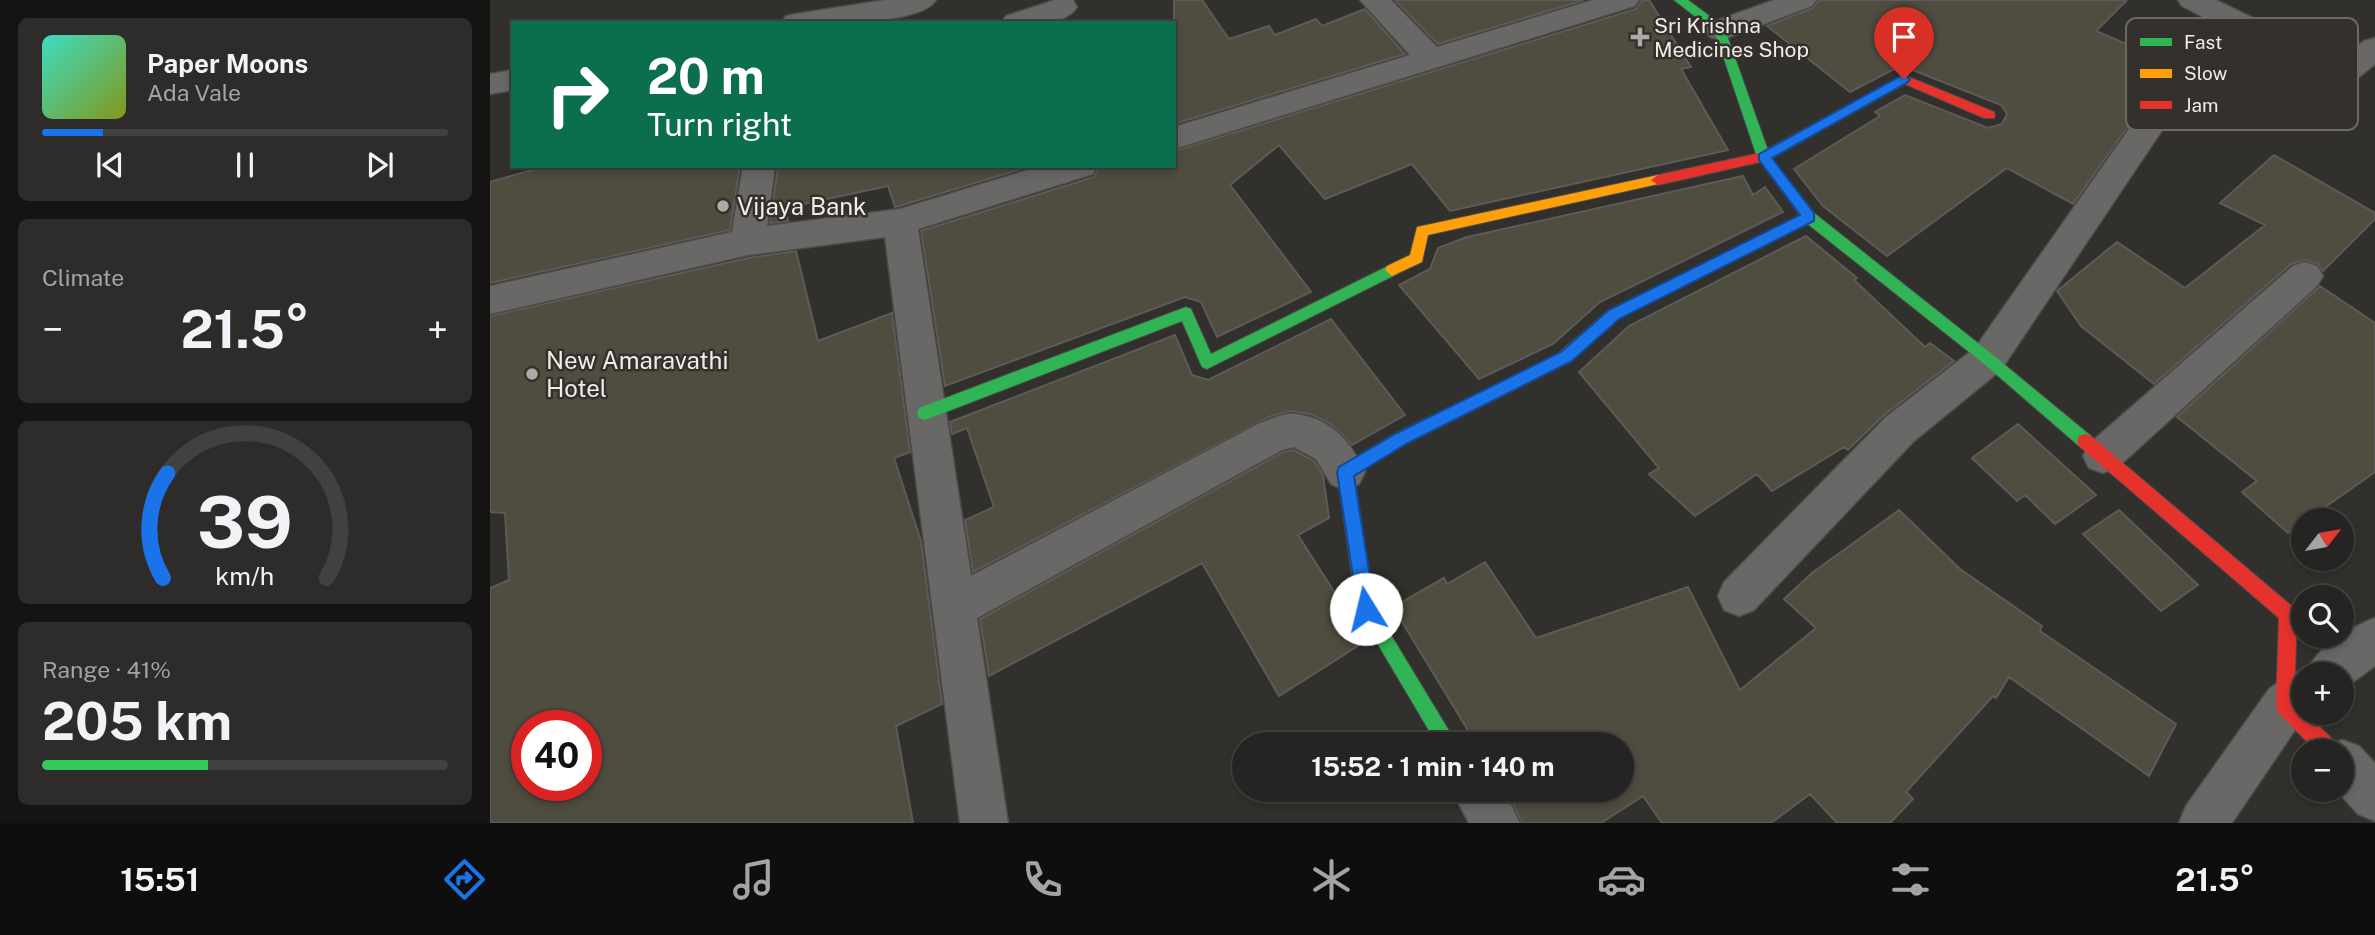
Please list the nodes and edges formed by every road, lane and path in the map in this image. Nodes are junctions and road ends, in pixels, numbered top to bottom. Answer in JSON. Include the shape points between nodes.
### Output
{"nodes":[{"id":1,"x":783,"y":0,"type":"edge"},
{"id":2,"x":922,"y":0,"type":"edge"},
{"id":3,"x":1374,"y":0,"type":"edge"},
{"id":4,"x":1625,"y":0,"type":"edge"},
{"id":5,"x":1680,"y":0,"type":"edge"},
{"id":6,"x":1802,"y":0,"type":"edge"},
{"id":7,"x":2192,"y":0,"type":"edge"},
{"id":8,"x":1063,"y":7,"type":"dead end"},
{"id":9,"x":2225,"y":18,"type":"edge"},
{"id":10,"x":778,"y":21,"type":"edge"},
{"id":11,"x":809,"y":21,"type":"edge"},
{"id":12,"x":1022,"y":21,"type":"edge"},
{"id":13,"x":1720,"y":30,"type":"junction"},
{"id":14,"x":2375,"y":48,"type":"edge"},
{"id":15,"x":1432,"y":59,"type":"junction"},
{"id":16,"x":2358,"y":62,"type":"edge"},
{"id":17,"x":511,"y":80,"type":"edge"},
{"id":18,"x":490,"y":84,"type":"edge"},
{"id":19,"x":1989,"y":115,"type":"dead end"},
{"id":20,"x":2145,"y":130,"type":"edge"},
{"id":21,"x":1176,"y":137,"type":"edge"},
{"id":22,"x":1764,"y":157,"type":"junction"},
{"id":23,"x":759,"y":168,"type":"edge"},
{"id":24,"x":1076,"y":168,"type":"edge"},
{"id":25,"x":1809,"y":217,"type":"junction"},
{"id":26,"x":900,"y":222,"type":"junction"},
{"id":27,"x":748,"y":242,"type":"junction"},
{"id":28,"x":2305,"y":276,"type":"dead end"},
{"id":29,"x":490,"y":300,"type":"edge"},
{"id":30,"x":1988,"y":359,"type":"junction"},
{"id":31,"x":925,"y":413,"type":"junction"},
{"id":32,"x":2103,"y":456,"type":"junction"},
{"id":33,"x":1345,"y":472,"type":"junction"},
{"id":34,"x":1740,"y":596,"type":"dead end"},
{"id":35,"x":953,"y":608,"type":"junction"},
{"id":36,"x":2375,"y":639,"type":"edge"},
{"id":37,"x":2291,"y":662,"type":"edge"},
{"id":38,"x":2344,"y":662,"type":"edge"},
{"id":39,"x":2291,"y":702,"type":"edge"},
{"id":40,"x":1441,"y":732,"type":"edge"},
{"id":41,"x":2354,"y":775,"type":"edge"},
{"id":42,"x":2375,"y":797,"type":"edge"},
{"id":43,"x":1483,"y":802,"type":"edge"},
{"id":44,"x":984,"y":823,"type":"edge"},
{"id":45,"x":1496,"y":823,"type":"edge"},
{"id":46,"x":2203,"y":823,"type":"edge"}],
"edges":[{"from":1,"to":10,"type":"street"},
{"from":2,"to":11,"type":"street"},
{"from":3,"to":15,"type":"street"},
{"from":4,"to":15,"type":"street"},
{"from":5,"to":13,"type":"street"},
{"from":6,"to":13,"type":"street"},
{"from":7,"to":9,"type":"street"},
{"from":8,"to":12,"type":"street"},
{"from":13,"to":22,"type":"street"},
{"from":14,"to":16,"type":"street"},
{"from":15,"to":21,"type":"street"},
{"from":17,"to":18,"type":"street"},
{"from":19,"to":22,"type":"street","via":[[1904,79]]},
{"from":20,"to":30,"type":"street"},
{"from":22,"to":25,"type":"street"},
{"from":22,"to":31,"type":"street","via":[[1422,231],[1417,258],[1207,363],[1186,313]]},
{"from":23,"to":27,"type":"street"},
{"from":24,"to":26,"type":"street"},
{"from":25,"to":30,"type":"street"},
{"from":25,"to":33,"type":"street","via":[[1614,314],[1567,357],[1402,438]]},
{"from":26,"to":27,"type":"street"},
{"from":26,"to":31,"type":"street"},
{"from":27,"to":29,"type":"street"},
{"from":28,"to":32,"type":"street"},
{"from":30,"to":32,"type":"street"},
{"from":30,"to":34,"type":"street","via":[[1900,429]]},
{"from":31,"to":35,"type":"street"},
{"from":32,"to":37,"type":"street","via":[[2288,614]]},
{"from":33,"to":35,"type":"street","via":[[1330,447],[1311,436],[1294,430],[1272,436]]},
{"from":33,"to":40,"type":"street","via":[[1366,609]]},
{"from":35,"to":44,"type":"street"},
{"from":36,"to":38,"type":"street"},
{"from":39,"to":46,"type":"street"},
{"from":41,"to":42,"type":"street"},
{"from":43,"to":45,"type":"street"}]}
